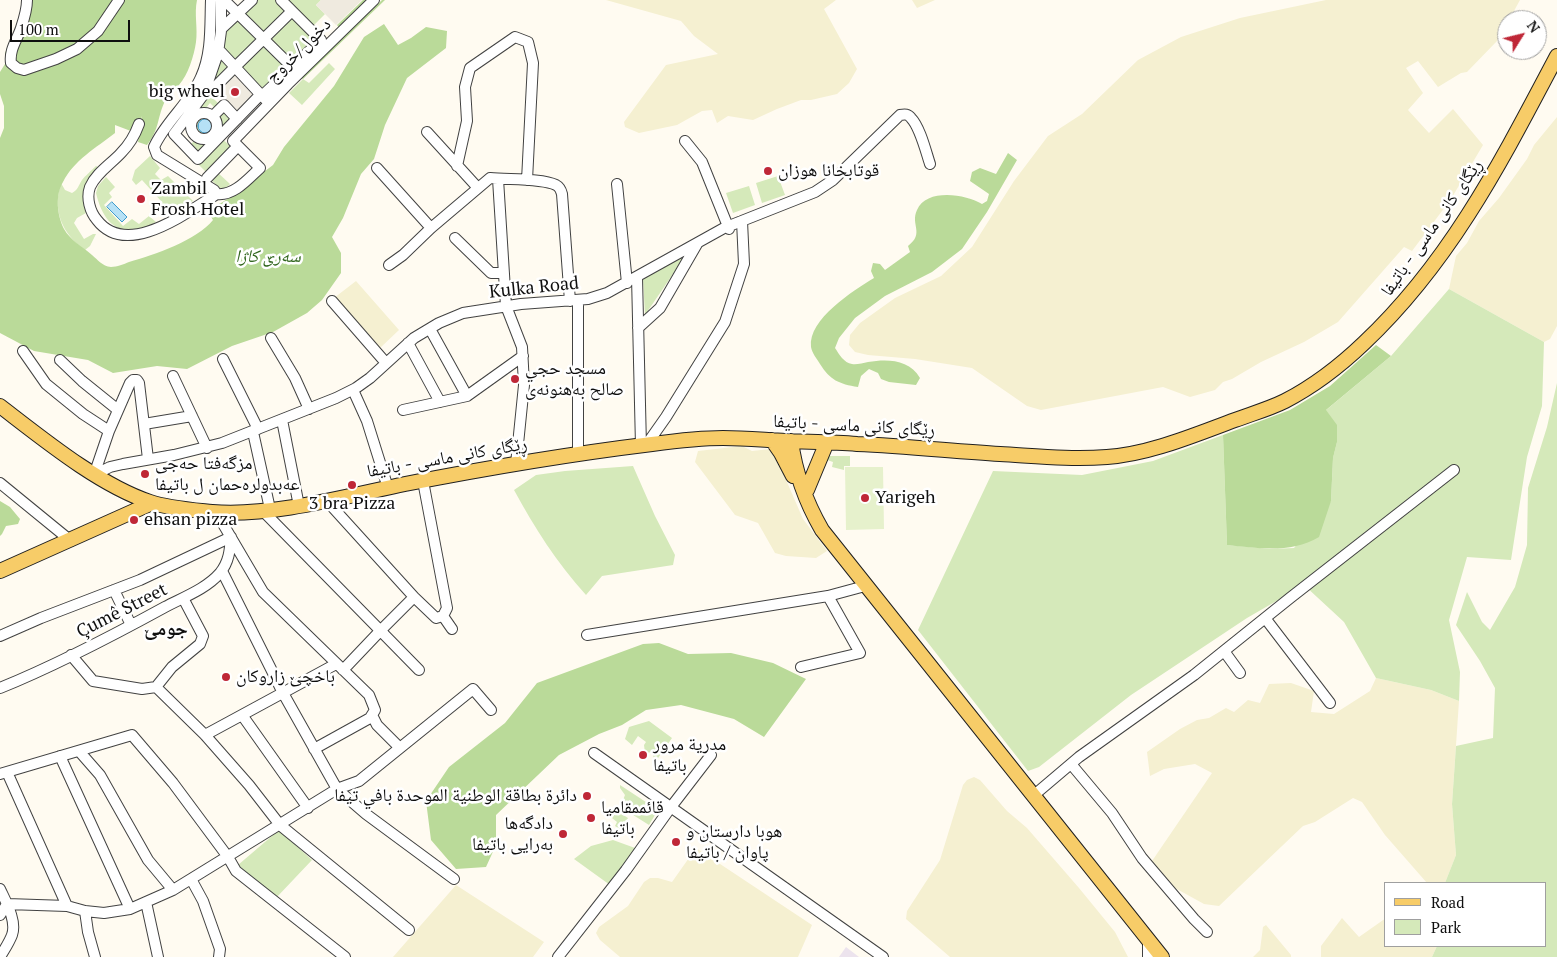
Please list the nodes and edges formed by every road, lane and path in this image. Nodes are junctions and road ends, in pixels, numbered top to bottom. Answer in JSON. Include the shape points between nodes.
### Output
{"nodes":[{"id":1,"x":27,"y":0,"type":"edge"},
{"id":2,"x":119,"y":0,"type":"edge"},
{"id":3,"x":211,"y":0,"type":"edge"},
{"id":4,"x":222,"y":0,"type":"edge"},
{"id":5,"x":252,"y":0,"type":"edge"},
{"id":6,"x":280,"y":0,"type":"edge"},
{"id":7,"x":374,"y":0,"type":"edge"},
{"id":8,"x":292,"y":11,"type":"junction"},
{"id":9,"x":239,"y":13,"type":"junction"},
{"id":10,"x":221,"y":29,"type":"junction"},
{"id":11,"x":264,"y":38,"type":"junction"},
{"id":12,"x":217,"y":55,"type":"junction"},
{"id":13,"x":1557,"y":56,"type":"edge"},
{"id":14,"x":235,"y":67,"type":"junction"},
{"id":15,"x":292,"y":67,"type":"junction"},
{"id":16,"x":210,"y":86,"type":"junction"},
{"id":17,"x":264,"y":98,"type":"junction"},
{"id":18,"x":224,"y":105,"type":"junction"},
{"id":19,"x":193,"y":115,"type":"junction"},
{"id":20,"x":213,"y":116,"type":"junction"},
{"id":21,"x":238,"y":119,"type":"junction"},
{"id":22,"x":139,"y":124,"type":"dead end"},
{"id":23,"x":427,"y":132,"type":"dead end"},
{"id":24,"x":195,"y":135,"type":"junction"},
{"id":25,"x":216,"y":137,"type":"junction"},
{"id":26,"x":686,"y":141,"type":"dead end"},
{"id":27,"x":185,"y":145,"type":"junction"},
{"id":28,"x":238,"y":146,"type":"junction"},
{"id":29,"x":930,"y":164,"type":"dead end"},
{"id":30,"x":457,"y":166,"type":"junction"},
{"id":31,"x":377,"y":168,"type":"dead end"},
{"id":32,"x":207,"y":178,"type":"dead end"},
{"id":33,"x":498,"y":179,"type":"junction"},
{"id":34,"x":527,"y":180,"type":"junction"},
{"id":35,"x":617,"y":184,"type":"dead end"},
{"id":36,"x":478,"y":188,"type":"junction"},
{"id":37,"x":217,"y":194,"type":"junction"},
{"id":38,"x":742,"y":221,"type":"junction"},
{"id":39,"x":431,"y":228,"type":"junction"},
{"id":40,"x":729,"y":228,"type":"junction"},
{"id":41,"x":455,"y":238,"type":"dead end"},
{"id":42,"x":697,"y":244,"type":"junction"},
{"id":43,"x":389,"y":265,"type":"dead end"},
{"id":44,"x":504,"y":273,"type":"junction"},
{"id":45,"x":637,"y":278,"type":"junction"},
{"id":46,"x":626,"y":283,"type":"junction"},
{"id":47,"x":574,"y":300,"type":"junction"},
{"id":48,"x":332,"y":301,"type":"dead end"},
{"id":49,"x":506,"y":306,"type":"junction"},
{"id":50,"x":430,"y":328,"type":"junction"},
{"id":51,"x":638,"y":328,"type":"junction"},
{"id":52,"x":271,"y":338,"type":"dead end"},
{"id":53,"x":408,"y":343,"type":"junction"},
{"id":54,"x":23,"y":351,"type":"dead end"},
{"id":55,"x":523,"y":356,"type":"junction"},
{"id":56,"x":223,"y":359,"type":"dead end"},
{"id":57,"x":60,"y":360,"type":"dead end"},
{"id":58,"x":386,"y":363,"type":"junction"},
{"id":59,"x":173,"y":376,"type":"dead end"},
{"id":60,"x":353,"y":390,"type":"junction"},
{"id":61,"x":467,"y":396,"type":"junction"},
{"id":62,"x":440,"y":402,"type":"junction"},
{"id":63,"x":0,"y":406,"type":"edge"},
{"id":64,"x":309,"y":409,"type":"junction"},
{"id":65,"x":118,"y":410,"type":"junction"},
{"id":66,"x":403,"y":410,"type":"dead end"},
{"id":67,"x":192,"y":416,"type":"junction"},
{"id":68,"x":282,"y":420,"type":"junction"},
{"id":69,"x":144,"y":424,"type":"junction"},
{"id":70,"x":255,"y":430,"type":"junction"},
{"id":71,"x":109,"y":431,"type":"junction"},
{"id":72,"x":772,"y":440,"type":"junction"},
{"id":73,"x":796,"y":441,"type":"junction"},
{"id":74,"x":827,"y":442,"type":"junction"},
{"id":75,"x":644,"y":445,"type":"junction"},
{"id":76,"x":207,"y":448,"type":"junction"},
{"id":77,"x":578,"y":454,"type":"junction"},
{"id":78,"x":148,"y":459,"type":"junction"},
{"id":79,"x":516,"y":464,"type":"junction"},
{"id":80,"x":1454,"y":470,"type":"dead end"},
{"id":81,"x":100,"y":478,"type":"junction"},
{"id":82,"x":423,"y":481,"type":"junction"},
{"id":83,"x":0,"y":483,"type":"edge"},
{"id":84,"x":388,"y":488,"type":"junction"},
{"id":85,"x":806,"y":492,"type":"junction"},
{"id":86,"x":326,"y":500,"type":"junction"},
{"id":87,"x":152,"y":503,"type":"junction"},
{"id":88,"x":299,"y":506,"type":"junction"},
{"id":89,"x":266,"y":510,"type":"junction"},
{"id":90,"x":216,"y":512,"type":"junction"},
{"id":91,"x":117,"y":519,"type":"junction"},
{"id":92,"x":231,"y":537,"type":"junction"},
{"id":93,"x":71,"y":541,"type":"junction"},
{"id":94,"x":0,"y":572,"type":"edge"},
{"id":95,"x":222,"y":572,"type":"junction"},
{"id":96,"x":865,"y":586,"type":"junction"},
{"id":97,"x":114,"y":590,"type":"junction"},
{"id":98,"x":828,"y":596,"type":"junction"},
{"id":99,"x":414,"y":597,"type":"junction"},
{"id":100,"x":184,"y":598,"type":"junction"},
{"id":101,"x":443,"y":616,"type":"junction"},
{"id":102,"x":1265,"y":618,"type":"junction"},
{"id":103,"x":131,"y":625,"type":"junction"},
{"id":104,"x":452,"y":629,"type":"dead end"},
{"id":105,"x":381,"y":630,"type":"junction"},
{"id":106,"x":587,"y":635,"type":"dead end"},
{"id":107,"x":0,"y":636,"type":"edge"},
{"id":108,"x":1224,"y":651,"type":"junction"},
{"id":109,"x":72,"y":655,"type":"junction"},
{"id":110,"x":801,"y":666,"type":"dead end"},
{"id":111,"x":339,"y":667,"type":"junction"},
{"id":112,"x":418,"y":670,"type":"dead end"},
{"id":113,"x":1240,"y":673,"type":"dead end"},
{"id":114,"x":156,"y":687,"type":"junction"},
{"id":115,"x":0,"y":688,"type":"edge"},
{"id":116,"x":282,"y":693,"type":"junction"},
{"id":117,"x":1330,"y":703,"type":"dead end"},
{"id":118,"x":491,"y":710,"type":"dead end"},
{"id":119,"x":242,"y":714,"type":"junction"},
{"id":120,"x":372,"y":714,"type":"junction"},
{"id":121,"x":205,"y":735,"type":"junction"},
{"id":122,"x":400,"y":748,"type":"junction"},
{"id":123,"x":314,"y":749,"type":"junction"},
{"id":124,"x":79,"y":751,"type":"junction"},
{"id":125,"x":594,"y":753,"type":"dead end"},
{"id":126,"x":60,"y":756,"type":"junction"},
{"id":127,"x":710,"y":756,"type":"dead end"},
{"id":128,"x":1071,"y":764,"type":"junction"},
{"id":129,"x":4,"y":773,"type":"edge"},
{"id":130,"x":337,"y":789,"type":"junction"},
{"id":131,"x":1033,"y":796,"type":"junction"},
{"id":132,"x":671,"y":807,"type":"junction"},
{"id":133,"x":308,"y":808,"type":"junction"},
{"id":134,"x":280,"y":825,"type":"junction"},
{"id":135,"x":228,"y":857,"type":"junction"},
{"id":136,"x":191,"y":879,"type":"junction"},
{"id":137,"x":454,"y":879,"type":"dead end"},
{"id":138,"x":0,"y":889,"type":"edge"},
{"id":139,"x":173,"y":890,"type":"junction"},
{"id":140,"x":146,"y":902,"type":"junction"},
{"id":141,"x":7,"y":904,"type":"junction"},
{"id":142,"x":67,"y":906,"type":"junction"},
{"id":143,"x":130,"y":909,"type":"junction"},
{"id":144,"x":85,"y":911,"type":"junction"},
{"id":145,"x":0,"y":916,"type":"edge"},
{"id":146,"x":409,"y":930,"type":"dead end"},
{"id":147,"x":1208,"y":932,"type":"dead end"},
{"id":148,"x":1148,"y":940,"type":"junction"},
{"id":149,"x":0,"y":957,"type":"edge"},
{"id":150,"x":95,"y":957,"type":"edge"},
{"id":151,"x":158,"y":957,"type":"edge"},
{"id":152,"x":219,"y":957,"type":"edge"},
{"id":153,"x":345,"y":957,"type":"edge"},
{"id":154,"x":558,"y":957,"type":"edge"},
{"id":155,"x":883,"y":957,"type":"edge"},
{"id":156,"x":1148,"y":957,"type":"edge"},
{"id":157,"x":1162,"y":957,"type":"edge"}],
"edges":[{"from":1,"to":2,"type":"street","via":[[21,30],[10,56],[11,63],[24,70],[82,45],[98,31]]},
{"from":3,"to":37,"type":"street","via":[[210,45],[201,77],[154,147],[157,155]]},
{"from":4,"to":9,"type":"street"},
{"from":4,"to":10,"type":"street"},
{"from":5,"to":9,"type":"street"},
{"from":6,"to":8,"type":"street"},
{"from":7,"to":17,"type":"street","name":"دخول/خروج"},
{"from":8,"to":11,"type":"street"},
{"from":8,"to":15,"type":"street","via":[[321,40]]},
{"from":9,"to":10,"type":"street"},
{"from":9,"to":11,"type":"street"},
{"from":10,"to":12,"type":"street"},
{"from":11,"to":14,"type":"street"},
{"from":11,"to":15,"type":"street"},
{"from":12,"to":14,"type":"street","via":[[222,52]]},
{"from":12,"to":16,"type":"street"},
{"from":13,"to":74,"type":"main road","name":"ڕێگای کانی ماسی - باتيفا","via":[[1487,187],[1412,292],[1352,355],[1318,382],[1283,402],[1194,435],[1109,457]]},
{"from":14,"to":16,"type":"street"},
{"from":14,"to":17,"type":"street"},
{"from":15,"to":17,"type":"street"},
{"from":16,"to":18,"type":"street","via":[[213,95]]},
{"from":16,"to":19,"type":"street"},
{"from":17,"to":21,"type":"street"},
{"from":17,"to":28,"type":"street","via":[[233,141]]},
{"from":18,"to":20,"type":"street"},
{"from":18,"to":21,"type":"street"},
{"from":19,"to":20,"type":"street","via":[[205,113]]},
{"from":19,"to":24,"type":"street","via":[[191,126]]},
{"from":19,"to":27,"type":"street","via":[[174,134]]},
{"from":20,"to":25,"type":"street","via":[[218,128]]},
{"from":21,"to":25,"type":"street"},
{"from":22,"to":37,"type":"street","via":[[131,141],[96,177],[90,189],[92,211],[107,230],[125,236],[144,233]]},
{"from":23,"to":30,"type":"street"},
{"from":24,"to":25,"type":"street","via":[[202,139]]},
{"from":24,"to":27,"type":"street"},
{"from":25,"to":27,"type":"street","via":[[198,159]]},
{"from":26,"to":40,"type":"street","via":[[702,162]]},
{"from":28,"to":32,"type":"street"},
{"from":28,"to":37,"type":"street","via":[[260,168],[235,190]]},
{"from":29,"to":38,"type":"street","name":"Kulka Road","via":[[916,124],[910,116],[900,115],[833,180],[815,192]]},
{"from":30,"to":34,"type":"street","via":[[467,121],[465,87],[470,68],[515,38],[528,42],[533,63]]},
{"from":30,"to":36,"type":"street"},
{"from":31,"to":39,"type":"street"},
{"from":33,"to":34,"type":"street"},
{"from":33,"to":36,"type":"street","via":[[490,178]]},
{"from":33,"to":44,"type":"street"},
{"from":34,"to":47,"type":"street","via":[[555,184],[560,188]]},
{"from":35,"to":46,"type":"street"},
{"from":36,"to":39,"type":"street"},
{"from":38,"to":40,"type":"street","name":"Kulka Road"},
{"from":38,"to":75,"type":"street","via":[[744,264],[725,322],[666,417]]},
{"from":39,"to":43,"type":"street"},
{"from":40,"to":42,"type":"street","name":"Kulka Road"},
{"from":41,"to":44,"type":"street","via":[[491,273]]},
{"from":42,"to":45,"type":"street","name":"Kulka Road"},
{"from":42,"to":51,"type":"street","via":[[660,308]]},
{"from":44,"to":49,"type":"street"},
{"from":45,"to":46,"type":"street","name":"Kulka Road"},
{"from":45,"to":51,"type":"street"},
{"from":46,"to":47,"type":"street","name":"Kulka Road","via":[[607,293]]},
{"from":47,"to":49,"type":"street","name":"Kulka Road"},
{"from":47,"to":77,"type":"street"},
{"from":48,"to":58,"type":"street"},
{"from":49,"to":50,"type":"street","name":"Kulka Road","via":[[463,313]]},
{"from":49,"to":55,"type":"street"},
{"from":50,"to":53,"type":"street","name":"Kulka Road"},
{"from":50,"to":61,"type":"street"},
{"from":51,"to":75,"type":"street"},
{"from":52,"to":64,"type":"street"},
{"from":53,"to":58,"type":"street","name":"Kulka Road"},
{"from":53,"to":62,"type":"street"},
{"from":54,"to":71,"type":"street","via":[[46,384]]},
{"from":55,"to":61,"type":"street"},
{"from":55,"to":79,"type":"street","via":[[524,385]]},
{"from":56,"to":70,"type":"street"},
{"from":57,"to":65,"type":"street"},
{"from":58,"to":60,"type":"street","name":"Kulka Road"},
{"from":59,"to":67,"type":"street"},
{"from":60,"to":64,"type":"street","name":"Kulka Road"},
{"from":60,"to":84,"type":"street"},
{"from":61,"to":62,"type":"street"},
{"from":62,"to":66,"type":"street"},
{"from":63,"to":81,"type":"main road","name":"ڕێگای کانی ماسی - باتيفا"},
{"from":64,"to":68,"type":"street","name":"Kulka Road"},
{"from":65,"to":69,"type":"street","via":[[130,383],[137,380]]},
{"from":65,"to":71,"type":"street"},
{"from":67,"to":69,"type":"street"},
{"from":67,"to":76,"type":"street"},
{"from":68,"to":70,"type":"street","name":"Kulka Road"},
{"from":68,"to":88,"type":"street"},
{"from":69,"to":78,"type":"street"},
{"from":70,"to":76,"type":"street","name":"Kulka Road"},
{"from":70,"to":89,"type":"street"},
{"from":71,"to":81,"type":"street"},
{"from":72,"to":73,"type":"main road","name":"ڕێگای کانی ماسی - باتيفا"},
{"from":72,"to":75,"type":"main road","name":"ڕێگای کانی ماسی - باتيفا","via":[[722,438]]},
{"from":72,"to":85,"type":"main road","via":[[802,491]]},
{"from":73,"to":74,"type":"main road","name":"ڕێگای کانی ماسی - باتيفا"},
{"from":73,"to":85,"type":"main road"},
{"from":74,"to":85,"type":"main road"},
{"from":75,"to":77,"type":"main road","name":"ڕێگای کانی ماسی - باتيفا"},
{"from":76,"to":78,"type":"street","name":"Kulka Road"},
{"from":77,"to":79,"type":"main road","name":"ڕێگای کانی ماسی - باتيفا"},
{"from":78,"to":81,"type":"street","name":"Kulka Road","via":[[110,467]]},
{"from":79,"to":82,"type":"main road","name":"ڕێگای کانی ماسی - باتيفا"},
{"from":80,"to":102,"type":"street"},
{"from":81,"to":87,"type":"main road","name":"ڕێگای کانی ماسی - باتيفا"},
{"from":81,"to":91,"type":"main road","via":[[123,502],[124,509]]},
{"from":82,"to":84,"type":"main road","name":"ڕێگای کانی ماسی - باتيفا"},
{"from":82,"to":101,"type":"street","via":[[447,608]]},
{"from":83,"to":93,"type":"street"},
{"from":84,"to":86,"type":"main road","name":"ڕێگای کانی ماسی - باتيفا"},
{"from":85,"to":96,"type":"main road","via":[[822,530]]},
{"from":86,"to":88,"type":"main road","name":"ڕێگای کانی ماسی - باتيفا"},
{"from":86,"to":99,"type":"street"},
{"from":87,"to":90,"type":"main road","name":"ڕێگای کانی ماسی - باتيفا"},
{"from":87,"to":91,"type":"main road"},
{"from":88,"to":89,"type":"main road","name":"ڕێگای کانی ماسی - باتيفا"},
{"from":89,"to":90,"type":"main road","name":"ڕێگای کانی ماسی - باتيفا"},
{"from":89,"to":105,"type":"street"},
{"from":90,"to":92,"type":"street"},
{"from":91,"to":93,"type":"main road"},
{"from":92,"to":95,"type":"street","via":[[230,556]]},
{"from":92,"to":97,"type":"street"},
{"from":92,"to":111,"type":"street","via":[[263,592]]},
{"from":93,"to":94,"type":"main road"},
{"from":95,"to":100,"type":"street","name":"Çumê Street"},
{"from":95,"to":116,"type":"street"},
{"from":96,"to":98,"type":"street"},
{"from":96,"to":131,"type":"main road"},
{"from":97,"to":103,"type":"street"},
{"from":97,"to":107,"type":"street"},
{"from":98,"to":106,"type":"street"},
{"from":98,"to":110,"type":"street","via":[[860,653]]},
{"from":99,"to":101,"type":"street","via":[[436,618]]},
{"from":99,"to":105,"type":"street"},
{"from":100,"to":103,"type":"street","name":"Çumê Street"},
{"from":100,"to":114,"type":"street","via":[[203,636],[200,644],[172,667]]},
{"from":101,"to":104,"type":"street"},
{"from":102,"to":108,"type":"street"},
{"from":102,"to":117,"type":"street"},
{"from":103,"to":109,"type":"street","name":"Çumê Street"},
{"from":105,"to":111,"type":"street"},
{"from":105,"to":112,"type":"street"},
{"from":108,"to":113,"type":"street"},
{"from":108,"to":128,"type":"street"},
{"from":109,"to":114,"type":"street","via":[[93,681],[142,689]]},
{"from":109,"to":115,"type":"street","name":"Çumê Street"},
{"from":111,"to":116,"type":"street"},
{"from":111,"to":120,"type":"street","via":[[369,695],[375,710]]},
{"from":114,"to":121,"type":"street"},
{"from":116,"to":119,"type":"street"},
{"from":116,"to":123,"type":"street"},
{"from":118,"to":122,"type":"street","via":[[473,689]]},
{"from":119,"to":121,"type":"street"},
{"from":119,"to":133,"type":"street"},
{"from":120,"to":122,"type":"street","via":[[377,725]]},
{"from":120,"to":123,"type":"street"},
{"from":121,"to":134,"type":"street"},
{"from":122,"to":130,"type":"street","via":[[359,781]]},
{"from":123,"to":130,"type":"street"},
{"from":124,"to":126,"type":"street"},
{"from":124,"to":135,"type":"street","via":[[132,735]]},
{"from":124,"to":139,"type":"street","via":[[100,775],[148,860]]},
{"from":125,"to":132,"type":"street"},
{"from":126,"to":129,"type":"street"},
{"from":126,"to":143,"type":"street"},
{"from":127,"to":132,"type":"street"},
{"from":128,"to":131,"type":"street"},
{"from":128,"to":147,"type":"street","via":[[1112,813],[1142,858]]},
{"from":129,"to":142,"type":"street"},
{"from":130,"to":133,"type":"street"},
{"from":130,"to":137,"type":"street"},
{"from":131,"to":148,"type":"main road"},
{"from":132,"to":154,"type":"street"},
{"from":132,"to":155,"type":"street"},
{"from":133,"to":134,"type":"street"},
{"from":134,"to":135,"type":"street"},
{"from":134,"to":146,"type":"street"},
{"from":135,"to":136,"type":"street"},
{"from":135,"to":153,"type":"street","via":[[236,871]]},
{"from":136,"to":139,"type":"street"},
{"from":136,"to":152,"type":"street","via":[[220,949]]},
{"from":138,"to":141,"type":"street"},
{"from":139,"to":140,"type":"street"},
{"from":140,"to":143,"type":"street"},
{"from":140,"to":151,"type":"street"},
{"from":141,"to":142,"type":"street"},
{"from":141,"to":145,"type":"street"},
{"from":141,"to":149,"type":"street","via":[[12,934]]},
{"from":142,"to":144,"type":"street"},
{"from":143,"to":144,"type":"street","via":[[104,913]]},
{"from":144,"to":150,"type":"street"},
{"from":148,"to":156,"type":"street"},
{"from":148,"to":157,"type":"main road"}]}
